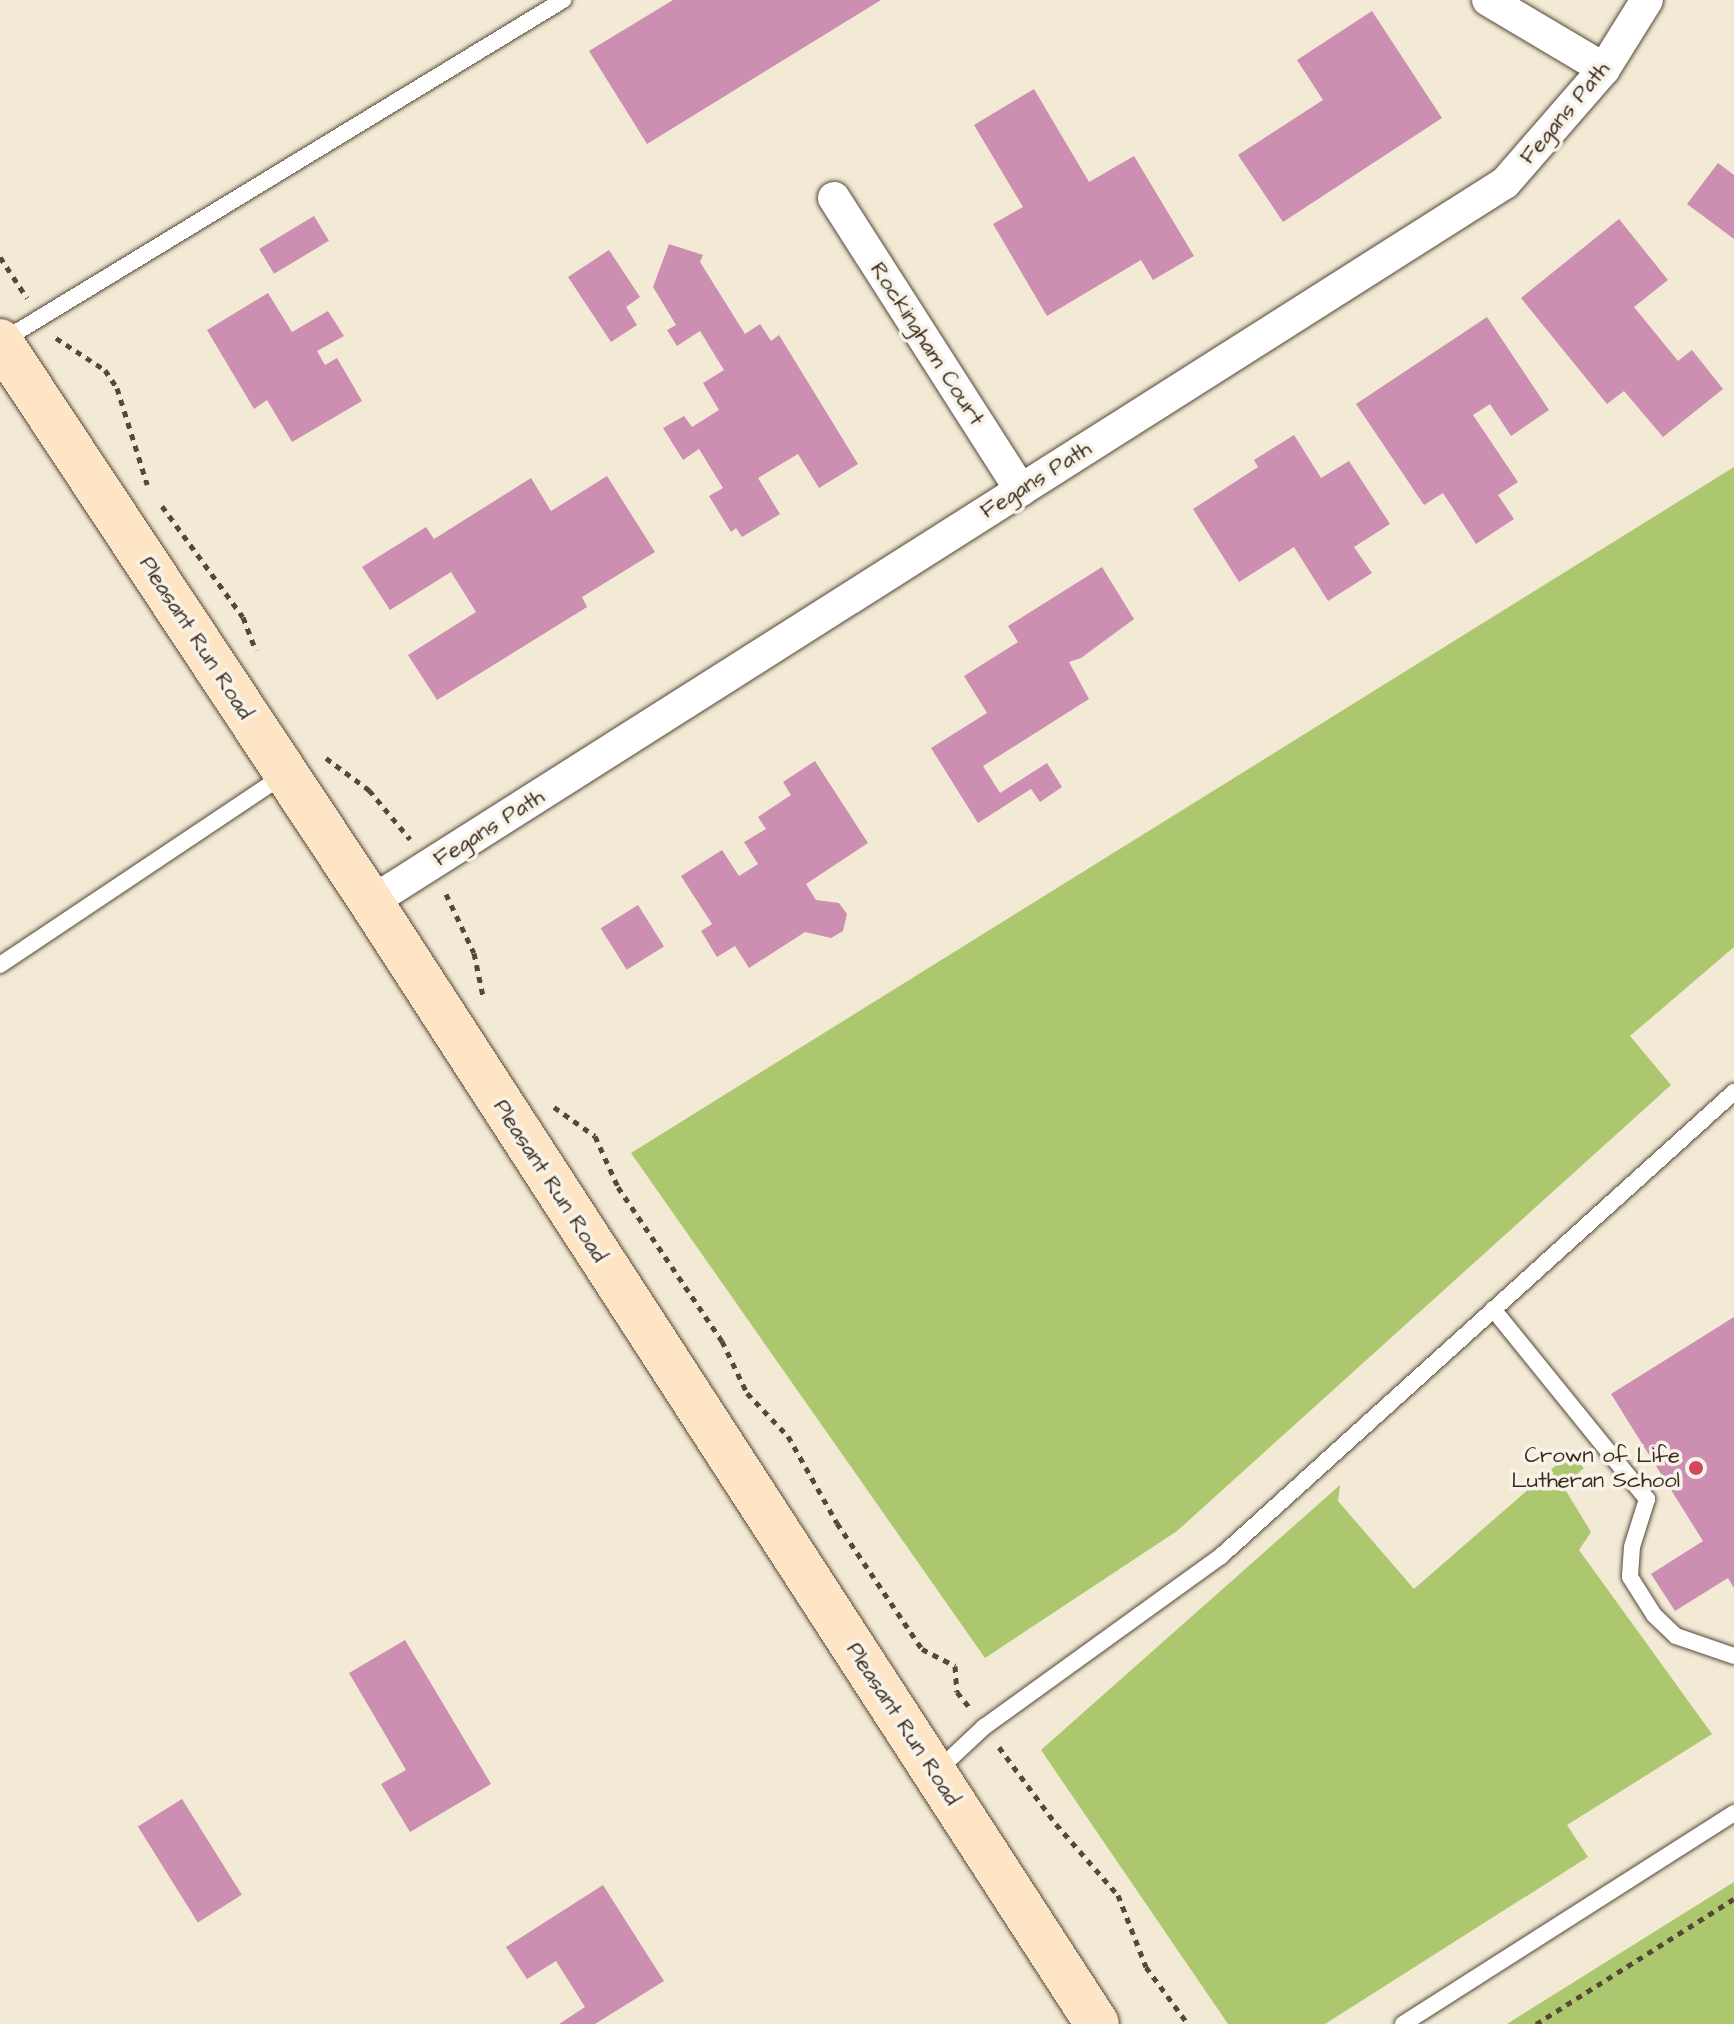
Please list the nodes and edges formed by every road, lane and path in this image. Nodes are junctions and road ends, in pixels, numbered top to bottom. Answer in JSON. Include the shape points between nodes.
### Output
{"nodes":[{"id":1,"x":563,"y":0,"type":"edge"},
{"id":2,"x":1488,"y":0,"type":"edge"},
{"id":3,"x":1647,"y":0,"type":"edge"},
{"id":4,"x":1604,"y":69,"type":"junction"},
{"id":5,"x":834,"y":198,"type":"dead end"},
{"id":6,"x":0,"y":257,"type":"edge"},
{"id":7,"x":40,"y":318,"type":"junction"},
{"id":8,"x":0,"y":341,"type":"edge"},
{"id":9,"x":1021,"y":490,"type":"junction"},
{"id":10,"x":260,"y":667,"type":"dead end"},
{"id":11,"x":303,"y":765,"type":"junction"},
{"id":12,"x":427,"y":866,"type":"junction"},
{"id":13,"x":371,"y":902,"type":"junction"},
{"id":14,"x":0,"y":965,"type":"edge"},
{"id":15,"x":485,"y":1007,"type":"dead end"},
{"id":16,"x":1734,"y":1092,"type":"edge"},
{"id":17,"x":545,"y":1099,"type":"dead end"},
{"id":18,"x":1493,"y":1309,"type":"junction"},
{"id":19,"x":1734,"y":1656,"type":"edge"},
{"id":20,"x":984,"y":1727,"type":"junction"},
{"id":21,"x":934,"y":1773,"type":"junction"},
{"id":22,"x":1734,"y":1813,"type":"edge"},
{"id":23,"x":1734,"y":1899,"type":"edge"},
{"id":24,"x":1097,"y":2024,"type":"edge"},
{"id":25,"x":1188,"y":2024,"type":"edge"},
{"id":26,"x":1403,"y":2024,"type":"edge"},
{"id":27,"x":1536,"y":2024,"type":"edge"}],
"edges":[{"from":1,"to":7,"type":"lane"},
{"from":2,"to":4,"type":"street"},
{"from":3,"to":4,"type":"street","name":"Fegans Path"},
{"from":4,"to":9,"type":"street","name":"Fegans Path","via":[[1505,183]]},
{"from":5,"to":9,"type":"street","name":"Rockingham Court"},
{"from":6,"to":7,"type":"path"},
{"from":7,"to":8,"type":"lane"},
{"from":7,"to":10,"type":"path","via":[[68,348],[105,370],[117,388],[147,484],[243,617]]},
{"from":8,"to":11,"type":"main road","name":"Pleasant Run Road"},
{"from":9,"to":12,"type":"street","name":"Fegans Path"},
{"from":11,"to":12,"type":"path","via":[[393,813]]},
{"from":11,"to":13,"type":"main road","name":"Pleasant Run Road"},
{"from":11,"to":14,"type":"lane"},
{"from":12,"to":13,"type":"street","name":"Fegans Path"},
{"from":12,"to":15,"type":"path","via":[[459,915],[474,953]]},
{"from":13,"to":21,"type":"main road","name":"Pleasant Run Road"},
{"from":16,"to":18,"type":"lane"},
{"from":17,"to":20,"type":"path","via":[[595,1136],[618,1187],[722,1341],[747,1393],[788,1436],[837,1523],[922,1649],[955,1666],[957,1692]]},
{"from":18,"to":19,"type":"lane","via":[[1647,1499],[1632,1547],[1630,1577],[1654,1615],[1676,1636]]},
{"from":18,"to":20,"type":"lane","via":[[1221,1556]]},
{"from":20,"to":21,"type":"lane"},
{"from":20,"to":25,"type":"path","via":[[1056,1824],[1118,1895],[1146,1967]]},
{"from":21,"to":24,"type":"main road","name":"Pleasant Run Road"},
{"from":22,"to":26,"type":"lane"},
{"from":23,"to":27,"type":"path"}]}
